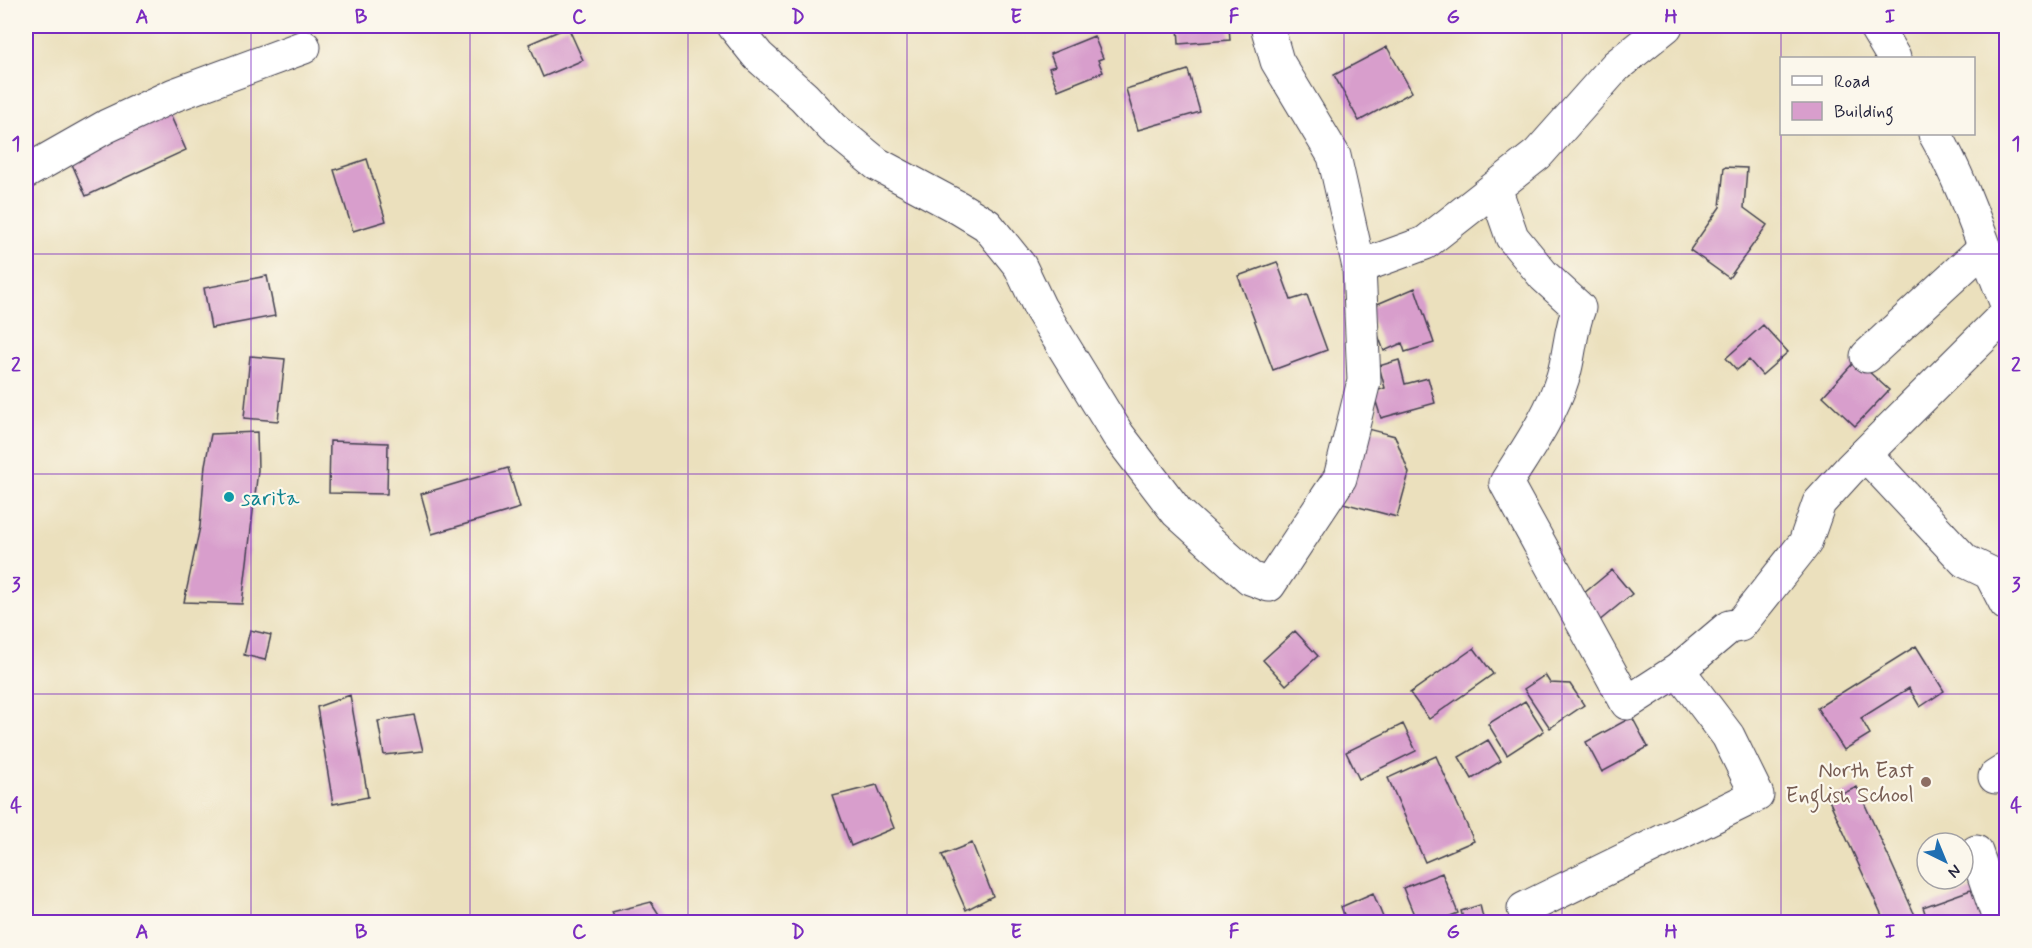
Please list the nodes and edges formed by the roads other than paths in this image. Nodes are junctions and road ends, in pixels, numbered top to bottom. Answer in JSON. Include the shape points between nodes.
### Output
{"nodes":[{"id":1,"x":734,"y":26,"type":"edge"},
{"id":2,"x":1267,"y":26,"type":"edge"},
{"id":3,"x":1666,"y":26,"type":"edge"},
{"id":4,"x":1875,"y":26,"type":"edge"},
{"id":5,"x":304,"y":47,"type":"dead end"},
{"id":6,"x":1893,"y":57,"type":"edge"},
{"id":7,"x":1935,"y":135,"type":"edge"},
{"id":8,"x":26,"y":172,"type":"edge"},
{"id":9,"x":1495,"y":188,"type":"junction"},
{"id":10,"x":1983,"y":248,"type":"junction"},
{"id":11,"x":1359,"y":267,"type":"junction"},
{"id":12,"x":2007,"y":302,"type":"edge"},
{"id":13,"x":2007,"y":314,"type":"edge"},
{"id":14,"x":1867,"y":356,"type":"dead end"},
{"id":15,"x":1866,"y":454,"type":"junction"},
{"id":16,"x":2007,"y":604,"type":"edge"},
{"id":17,"x":1678,"y":670,"type":"junction"},
{"id":18,"x":1976,"y":852,"type":"dead end"},
{"id":19,"x":1524,"y":909,"type":"dead end"},
{"id":20,"x":2001,"y":922,"type":"edge"}],
"edges":[{"from":1,"to":11,"type":"street","via":[[758,56],[877,164],[987,225],[1020,266],[1040,308],[1118,435],[1177,512],[1250,578],[1269,585],[1340,478],[1364,381]]},
{"from":2,"to":11,"type":"street","via":[[1277,61],[1334,156]]},
{"from":3,"to":9,"type":"street","via":[[1616,66],[1538,154]]},
{"from":4,"to":6,"type":"street"},
{"from":5,"to":8,"type":"street","via":[[174,95],[106,126]]},
{"from":7,"to":10,"type":"street"},
{"from":9,"to":11,"type":"street","via":[[1425,243]]},
{"from":9,"to":17,"type":"street","via":[[1512,237],[1544,276],[1579,308],[1563,376],[1544,423],[1506,483],[1627,703]]},
{"from":10,"to":12,"type":"street"},
{"from":10,"to":14,"type":"street"},
{"from":13,"to":15,"type":"street"},
{"from":15,"to":16,"type":"street","via":[[1965,561],[1990,573]]},
{"from":15,"to":17,"type":"street","via":[[1819,503],[1804,543],[1740,625],[1729,627]]},
{"from":17,"to":19,"type":"street","via":[[1728,736],[1757,795]]},
{"from":18,"to":20,"type":"street"}]}
